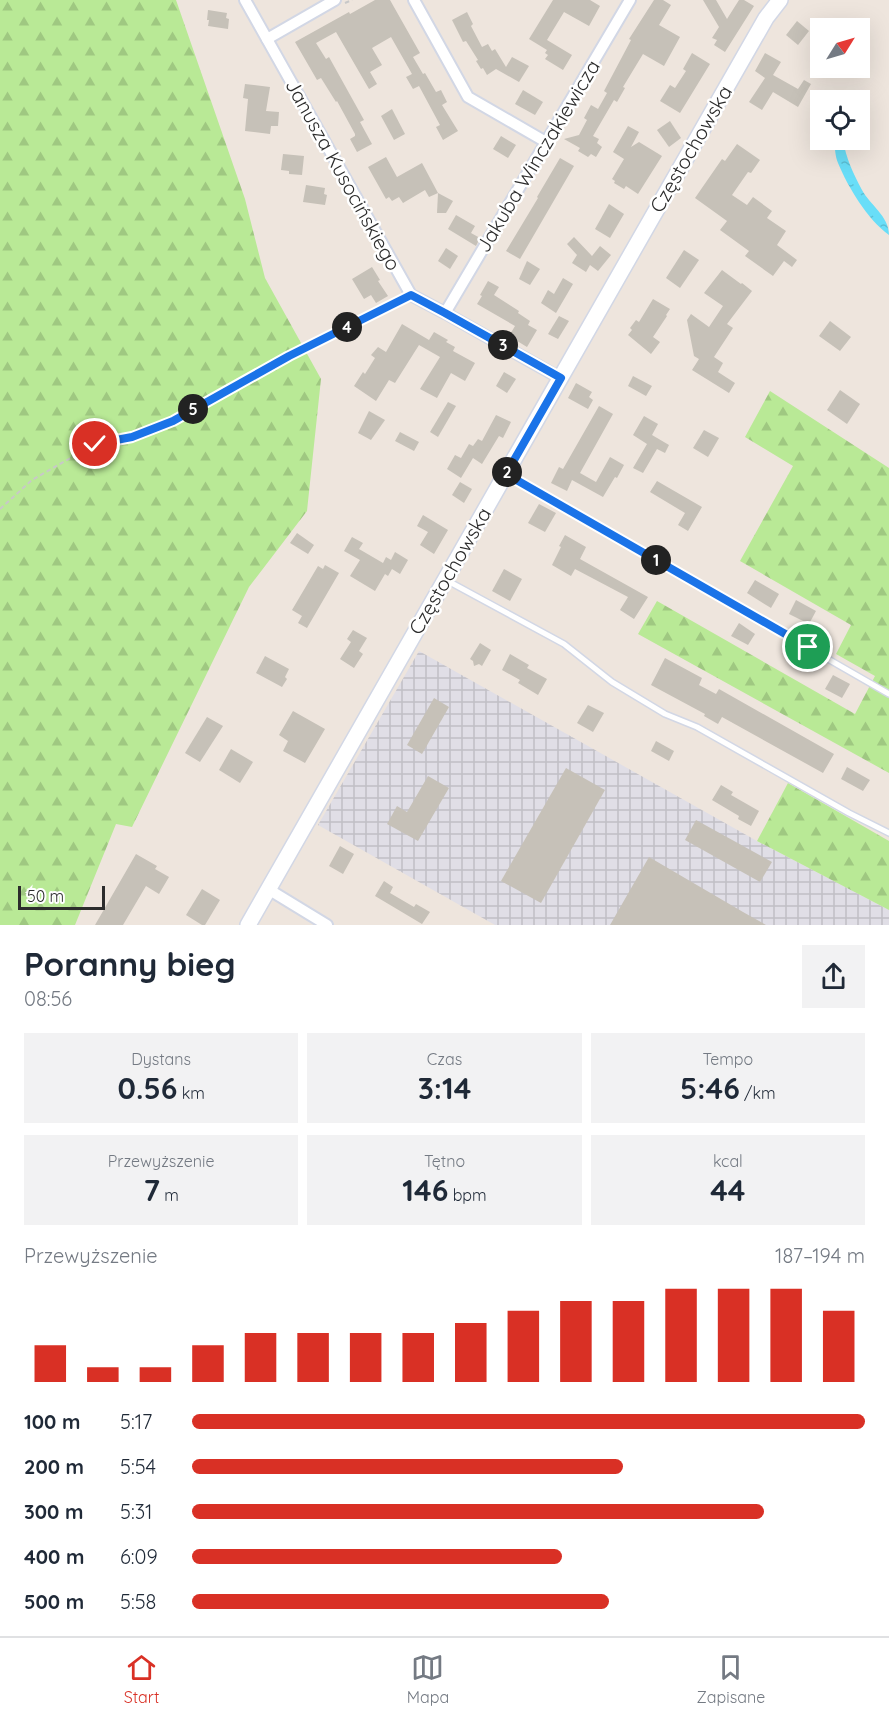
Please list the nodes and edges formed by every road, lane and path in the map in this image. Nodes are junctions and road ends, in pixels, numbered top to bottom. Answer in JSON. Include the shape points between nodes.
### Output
{"nodes":[{"id":1,"x":245,"y":0,"type":"edge"},
{"id":2,"x":352,"y":0,"type":"edge"},
{"id":3,"x":414,"y":0,"type":"edge"},
{"id":4,"x":630,"y":0,"type":"edge"},
{"id":5,"x":780,"y":0,"type":"edge"},
{"id":6,"x":338,"y":3,"type":"edge"},
{"id":7,"x":267,"y":39,"type":"junction"},
{"id":8,"x":546,"y":142,"type":"junction"},
{"id":9,"x":411,"y":295,"type":"junction"},
{"id":10,"x":445,"y":313,"type":"junction"},
{"id":11,"x":561,"y":378,"type":"junction"},
{"id":12,"x":506,"y":474,"type":"junction"},
{"id":13,"x":0,"y":509,"type":"edge"},
{"id":14,"x":445,"y":580,"type":"junction"},
{"id":15,"x":889,"y":694,"type":"edge"},
{"id":16,"x":889,"y":833,"type":"edge"},
{"id":17,"x":268,"y":889,"type":"junction"},
{"id":18,"x":248,"y":925,"type":"edge"},
{"id":19,"x":327,"y":925,"type":"edge"}],
"edges":[{"from":1,"to":7,"type":"street","name":"Janusza Kusocińskiego"},
{"from":2,"to":6,"type":"path"},
{"from":3,"to":8,"type":"street","via":[[468,97]]},
{"from":4,"to":8,"type":"street","name":"Jakuba Winczakiewicza"},
{"from":5,"to":11,"type":"main road","name":"Częstochowska","via":[[766,18]]},
{"from":6,"to":7,"type":"street"},
{"from":7,"to":9,"type":"street","name":"Janusza Kusocińskiego"},
{"from":8,"to":10,"type":"street","name":"Jakuba Winczakiewicza"},
{"from":9,"to":10,"type":"street"},
{"from":9,"to":13,"type":"path","via":[[289,356],[173,421],[132,437],[95,444],[32,480]]},
{"from":10,"to":11,"type":"street"},
{"from":11,"to":12,"type":"main road","name":"Częstochowska"},
{"from":12,"to":14,"type":"main road","name":"Częstochowska"},
{"from":12,"to":15,"type":"lane"},
{"from":14,"to":16,"type":"lane","via":[[564,644],[612,682],[665,714],[697,727]]},
{"from":14,"to":17,"type":"main road","name":"Częstochowska"},
{"from":17,"to":18,"type":"main road","name":"Częstochowska"},
{"from":17,"to":19,"type":"street"}]}
